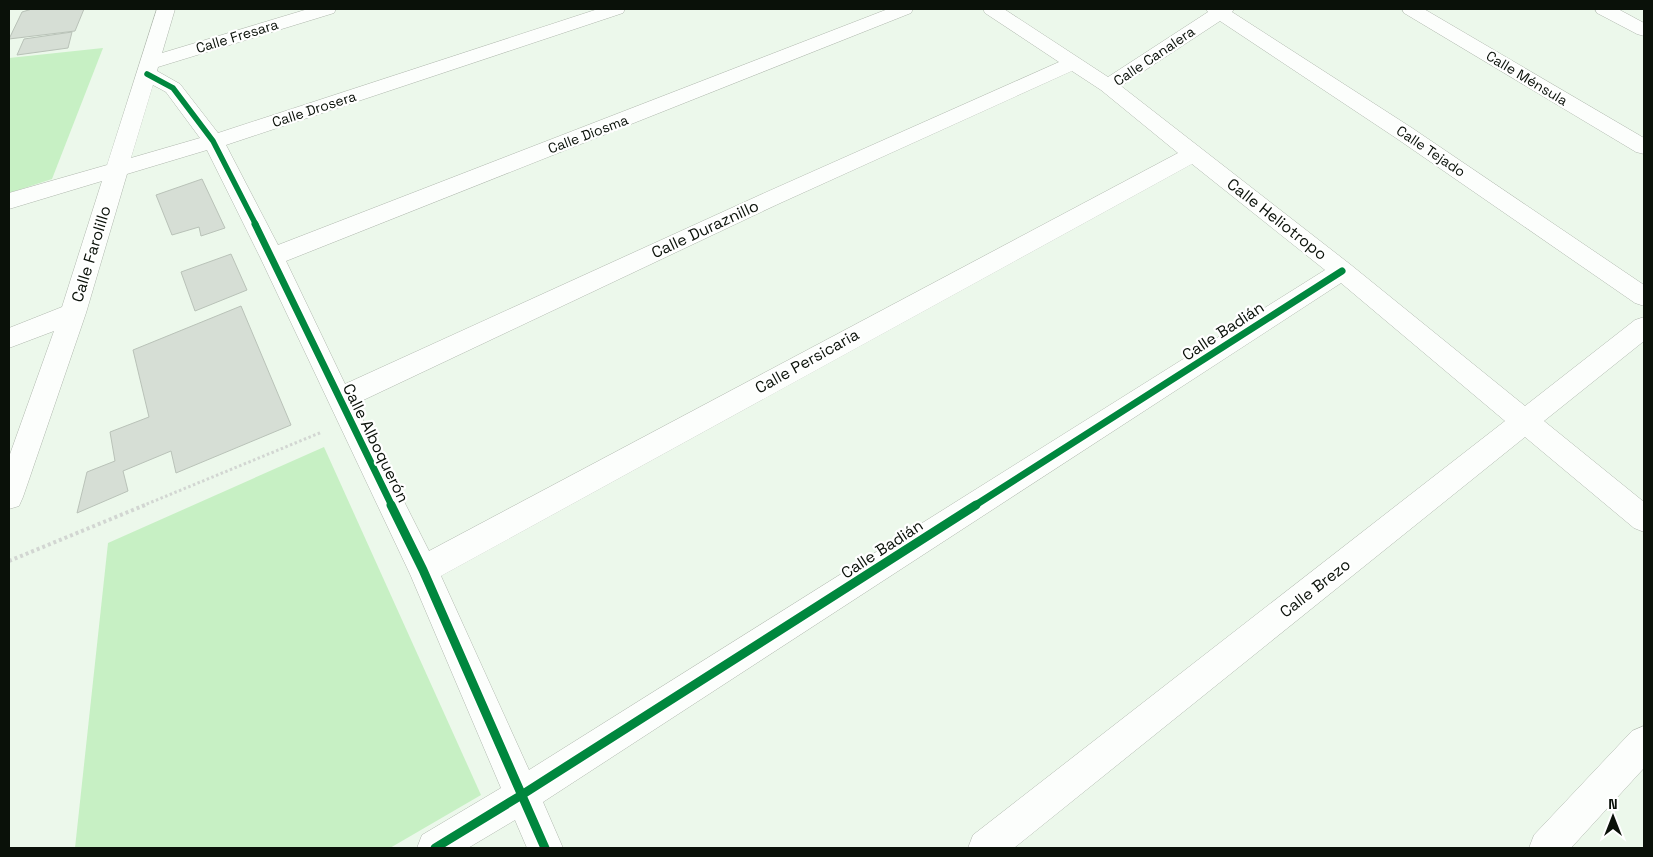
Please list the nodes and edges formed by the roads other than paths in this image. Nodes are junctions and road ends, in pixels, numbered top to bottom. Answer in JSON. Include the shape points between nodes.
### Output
{"nodes":[{"id":1,"x":166,"y":9,"type":"edge"},
{"id":2,"x":327,"y":9,"type":"edge"},
{"id":3,"x":616,"y":9,"type":"edge"},
{"id":4,"x":904,"y":9,"type":"edge"},
{"id":5,"x":992,"y":9,"type":"edge"},
{"id":6,"x":1411,"y":9,"type":"edge"},
{"id":7,"x":1604,"y":9,"type":"edge"},
{"id":8,"x":1220,"y":10,"type":"edge"},
{"id":9,"x":1644,"y":30,"type":"edge"},
{"id":10,"x":1073,"y":63,"type":"junction"},
{"id":11,"x":147,"y":69,"type":"junction"},
{"id":12,"x":1108,"y":86,"type":"junction"},
{"id":13,"x":213,"y":142,"type":"junction"},
{"id":14,"x":1644,"y":147,"type":"edge"},
{"id":15,"x":1193,"y":154,"type":"junction"},
{"id":16,"x":117,"y":170,"type":"junction"},
{"id":17,"x":9,"y":201,"type":"edge"},
{"id":18,"x":272,"y":257,"type":"junction"},
{"id":19,"x":1342,"y":271,"type":"junction"},
{"id":20,"x":1644,"y":297,"type":"edge"},
{"id":21,"x":73,"y":313,"type":"junction"},
{"id":22,"x":1644,"y":327,"type":"edge"},
{"id":23,"x":9,"y":338,"type":"edge"},
{"id":24,"x":344,"y":410,"type":"junction"},
{"id":25,"x":1526,"y":421,"type":"junction"},
{"id":26,"x":9,"y":497,"type":"edge"},
{"id":27,"x":1644,"y":519,"type":"edge"},
{"id":28,"x":423,"y":570,"type":"junction"},
{"id":29,"x":1644,"y":743,"type":"edge"},
{"id":30,"x":520,"y":796,"type":"junction"},
{"id":31,"x":435,"y":848,"type":"edge"},
{"id":32,"x":545,"y":848,"type":"edge"},
{"id":33,"x":986,"y":848,"type":"edge"},
{"id":34,"x":1547,"y":848,"type":"edge"}],
"edges":[{"from":1,"to":11,"type":"street","name":"Calle Farolillo"},
{"from":2,"to":11,"type":"street","name":"Calle Fresara"},
{"from":3,"to":13,"type":"street","name":"Calle Drosera"},
{"from":4,"to":18,"type":"street","name":"Calle Diosma"},
{"from":5,"to":10,"type":"street","name":"Calle Heliotropo"},
{"from":6,"to":14,"type":"street","name":"Calle Ménsula"},
{"from":7,"to":9,"type":"street"},
{"from":8,"to":12,"type":"street","name":"Calle Canalera"},
{"from":8,"to":20,"type":"street","name":"Calle Tejado"},
{"from":10,"to":12,"type":"street","name":"Calle Heliotropo"},
{"from":10,"to":24,"type":"street","name":"Calle Duraznillo","via":[[768,200]]},
{"from":11,"to":13,"type":"street","name":"Calle Alboquerón","via":[[173,88]]},
{"from":11,"to":16,"type":"street","name":"Calle Farolillo"},
{"from":12,"to":15,"type":"street","name":"Calle Heliotropo"},
{"from":13,"to":16,"type":"street","name":"Calle Drosera"},
{"from":13,"to":18,"type":"street","name":"Calle Alboquerón"},
{"from":15,"to":19,"type":"street","name":"Calle Heliotropo"},
{"from":15,"to":28,"type":"street","name":"Calle Persicaria"},
{"from":16,"to":17,"type":"street","name":"Calle Drosera"},
{"from":16,"to":21,"type":"street","name":"Calle Farolillo"},
{"from":18,"to":24,"type":"street","name":"Calle Alboquerón"},
{"from":19,"to":25,"type":"street","name":"Calle Heliotropo"},
{"from":19,"to":30,"type":"street","name":"Calle Badián"},
{"from":21,"to":23,"type":"street"},
{"from":21,"to":26,"type":"street","name":"Calle Farolillo"},
{"from":22,"to":25,"type":"street","name":"Calle Brezo"},
{"from":24,"to":28,"type":"street","name":"Calle Alboquerón"},
{"from":25,"to":27,"type":"street","name":"Calle Heliotropo"},
{"from":25,"to":33,"type":"street","name":"Calle Brezo"},
{"from":28,"to":30,"type":"street","name":"Calle Alboquerón"},
{"from":29,"to":34,"type":"street"},
{"from":30,"to":31,"type":"street","name":"Calle Badián"},
{"from":30,"to":32,"type":"street","name":"Calle Alboquerón"}]}
